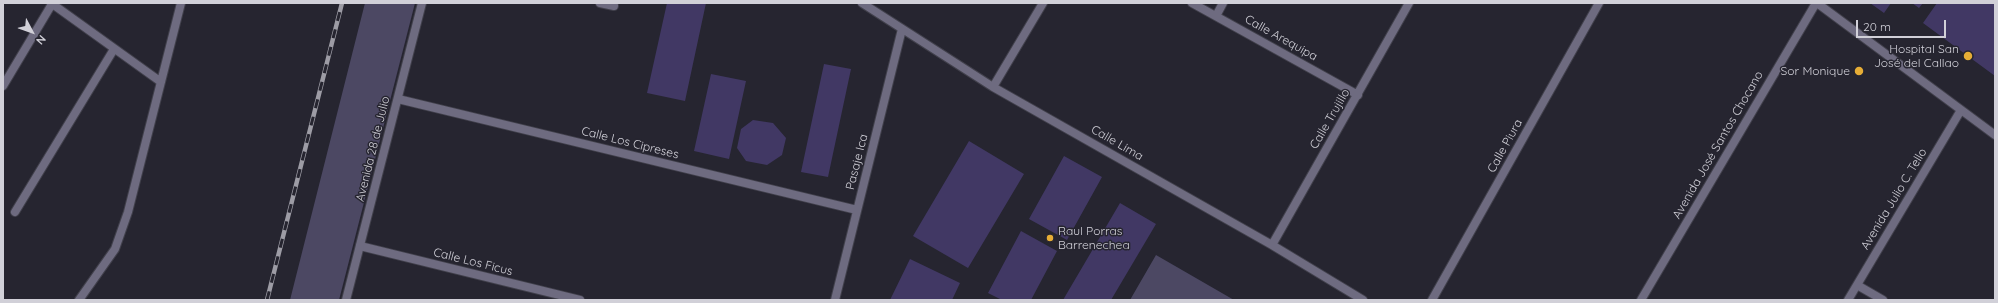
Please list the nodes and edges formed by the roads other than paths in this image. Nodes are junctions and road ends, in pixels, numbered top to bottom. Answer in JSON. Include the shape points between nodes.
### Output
{"nodes":[{"id":1,"x":51,"y":3,"type":"edge"},
{"id":2,"x":181,"y":3,"type":"edge"},
{"id":3,"x":422,"y":3,"type":"edge"},
{"id":4,"x":600,"y":3,"type":"edge"},
{"id":5,"x":862,"y":3,"type":"edge"},
{"id":6,"x":1043,"y":3,"type":"edge"},
{"id":7,"x":1192,"y":3,"type":"edge"},
{"id":8,"x":1223,"y":3,"type":"edge"},
{"id":9,"x":1409,"y":3,"type":"edge"},
{"id":10,"x":1599,"y":3,"type":"edge"},
{"id":11,"x":1817,"y":3,"type":"edge"},
{"id":12,"x":614,"y":6,"type":"dead end"},
{"id":13,"x":1216,"y":16,"type":"junction"},
{"id":14,"x":902,"y":29,"type":"junction"},
{"id":15,"x":114,"y":49,"type":"junction"},
{"id":16,"x":161,"y":82,"type":"junction"},
{"id":17,"x":3,"y":86,"type":"edge"},
{"id":18,"x":993,"y":86,"type":"junction"},
{"id":19,"x":1358,"y":95,"type":"junction"},
{"id":20,"x":398,"y":99,"type":"junction"},
{"id":21,"x":1961,"y":110,"type":"junction"},
{"id":22,"x":1995,"y":135,"type":"edge"},
{"id":23,"x":857,"y":210,"type":"junction"},
{"id":24,"x":14,"y":212,"type":"dead end"},
{"id":25,"x":1272,"y":245,"type":"junction"},
{"id":26,"x":360,"y":246,"type":"junction"},
{"id":27,"x":1857,"y":285,"type":"junction"},
{"id":28,"x":79,"y":300,"type":"edge"},
{"id":29,"x":346,"y":300,"type":"edge"},
{"id":30,"x":580,"y":300,"type":"edge"},
{"id":31,"x":835,"y":300,"type":"edge"},
{"id":32,"x":1363,"y":300,"type":"edge"},
{"id":33,"x":1432,"y":300,"type":"edge"},
{"id":34,"x":1641,"y":300,"type":"edge"},
{"id":35,"x":1848,"y":300,"type":"edge"},
{"id":36,"x":1883,"y":300,"type":"edge"}],
"edges":[{"from":1,"to":15,"type":"street"},
{"from":1,"to":17,"type":"street"},
{"from":2,"to":16,"type":"street"},
{"from":3,"to":20,"type":"street","name":"Avenida 28 de Julio"},
{"from":4,"to":12,"type":"street"},
{"from":5,"to":14,"type":"street","name":"Calle Lima"},
{"from":6,"to":18,"type":"street"},
{"from":7,"to":13,"type":"street","name":"Calle Arequipa"},
{"from":8,"to":13,"type":"street"},
{"from":9,"to":19,"type":"street","name":"Calle Trujillo"},
{"from":10,"to":33,"type":"street","name":"Calle Piura"},
{"from":11,"to":21,"type":"street"},
{"from":11,"to":34,"type":"street","name":"Avenida José Santos Chocano"},
{"from":13,"to":19,"type":"street","name":"Calle Arequipa"},
{"from":14,"to":18,"type":"street","name":"Calle Lima"},
{"from":14,"to":23,"type":"street","name":"Pasaje Ica"},
{"from":15,"to":16,"type":"street"},
{"from":15,"to":24,"type":"street"},
{"from":16,"to":28,"type":"street","via":[[116,249]]},
{"from":18,"to":25,"type":"street","name":"Calle Lima"},
{"from":19,"to":25,"type":"street","name":"Calle Trujillo"},
{"from":20,"to":23,"type":"street","name":"Calle Los Cipreses"},
{"from":20,"to":26,"type":"street","name":"Avenida 28 de Julio"},
{"from":21,"to":22,"type":"street"},
{"from":21,"to":27,"type":"street","name":"Avenida Julio C. Tello"},
{"from":23,"to":31,"type":"street","name":"Pasaje Ica"},
{"from":25,"to":32,"type":"street","name":"Calle Lima"},
{"from":26,"to":29,"type":"street","name":"Avenida 28 de Julio"},
{"from":26,"to":30,"type":"street","name":"Calle Los Ficus"},
{"from":27,"to":35,"type":"street","name":"Avenida Julio C. Tello"},
{"from":27,"to":36,"type":"street"}]}
